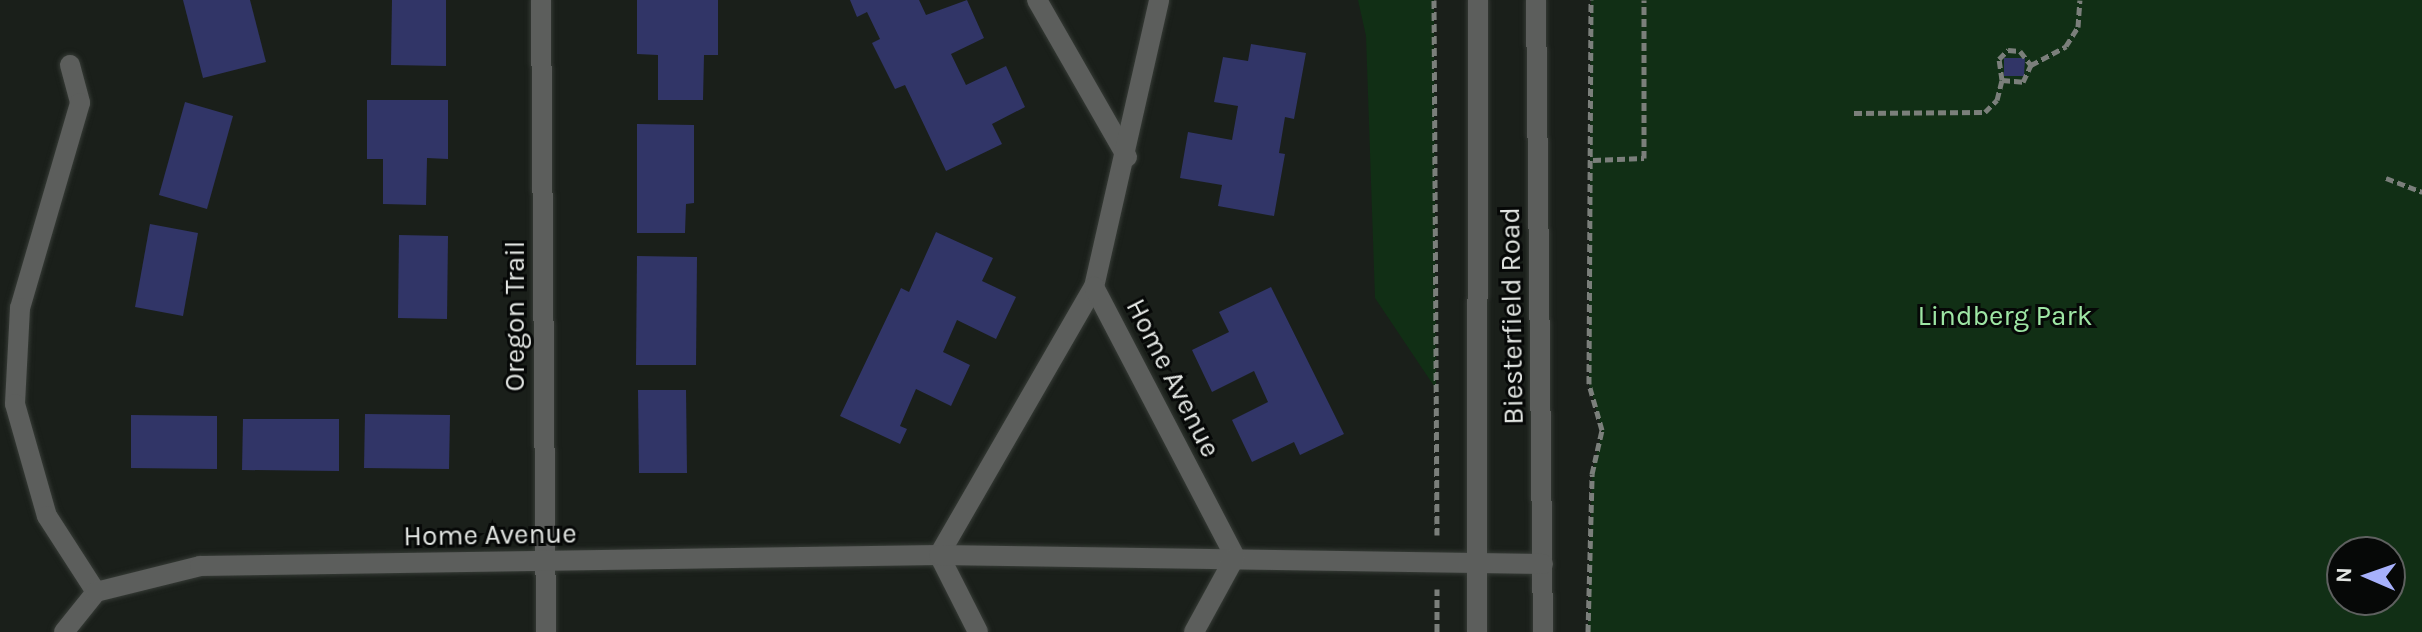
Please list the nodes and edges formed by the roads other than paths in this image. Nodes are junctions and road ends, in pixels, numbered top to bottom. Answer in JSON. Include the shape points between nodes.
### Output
{"nodes":[{"id":1,"x":541,"y":0,"type":"edge"},
{"id":2,"x":1037,"y":0,"type":"edge"},
{"id":3,"x":1159,"y":0,"type":"edge"},
{"id":4,"x":1478,"y":0,"type":"edge"},
{"id":5,"x":1536,"y":0,"type":"edge"},
{"id":6,"x":70,"y":65,"type":"dead end"},
{"id":7,"x":1127,"y":157,"type":"junction"},
{"id":8,"x":1094,"y":287,"type":"junction"},
{"id":9,"x":939,"y":555,"type":"junction"},
{"id":10,"x":1235,"y":557,"type":"junction"},
{"id":11,"x":545,"y":563,"type":"junction"},
{"id":12,"x":1477,"y":563,"type":"junction"},
{"id":13,"x":1543,"y":564,"type":"junction"},
{"id":14,"x":96,"y":592,"type":"junction"},
{"id":15,"x":64,"y":632,"type":"edge"},
{"id":16,"x":546,"y":632,"type":"edge"},
{"id":17,"x":978,"y":632,"type":"edge"},
{"id":18,"x":1194,"y":632,"type":"edge"},
{"id":19,"x":1477,"y":632,"type":"edge"},
{"id":20,"x":1543,"y":632,"type":"edge"}],
"edges":[{"from":1,"to":11,"type":"street","name":"Oregon Trail"},
{"from":2,"to":7,"type":"street"},
{"from":3,"to":7,"type":"street"},
{"from":4,"to":12,"type":"street","name":"Biesterfield Road"},
{"from":5,"to":13,"type":"street","name":"Biesterfield Road"},
{"from":6,"to":14,"type":"street","via":[[80,103],[20,308],[15,404],[47,516]]},
{"from":7,"to":8,"type":"street"},
{"from":8,"to":9,"type":"street","name":"Home Avenue"},
{"from":8,"to":10,"type":"street","name":"Home Avenue"},
{"from":9,"to":10,"type":"street","name":"Home Avenue"},
{"from":9,"to":11,"type":"street","name":"Home Avenue"},
{"from":9,"to":17,"type":"street"},
{"from":10,"to":12,"type":"street","name":"Home Avenue"},
{"from":10,"to":18,"type":"street"},
{"from":11,"to":14,"type":"street","name":"Home Avenue","via":[[200,566]]},
{"from":11,"to":16,"type":"street","name":"Oregon Trail"},
{"from":12,"to":13,"type":"street","name":"Home Avenue"},
{"from":12,"to":19,"type":"street","name":"Biesterfield Road"},
{"from":13,"to":20,"type":"street","name":"Biesterfield Road"},
{"from":14,"to":15,"type":"street"}]}
